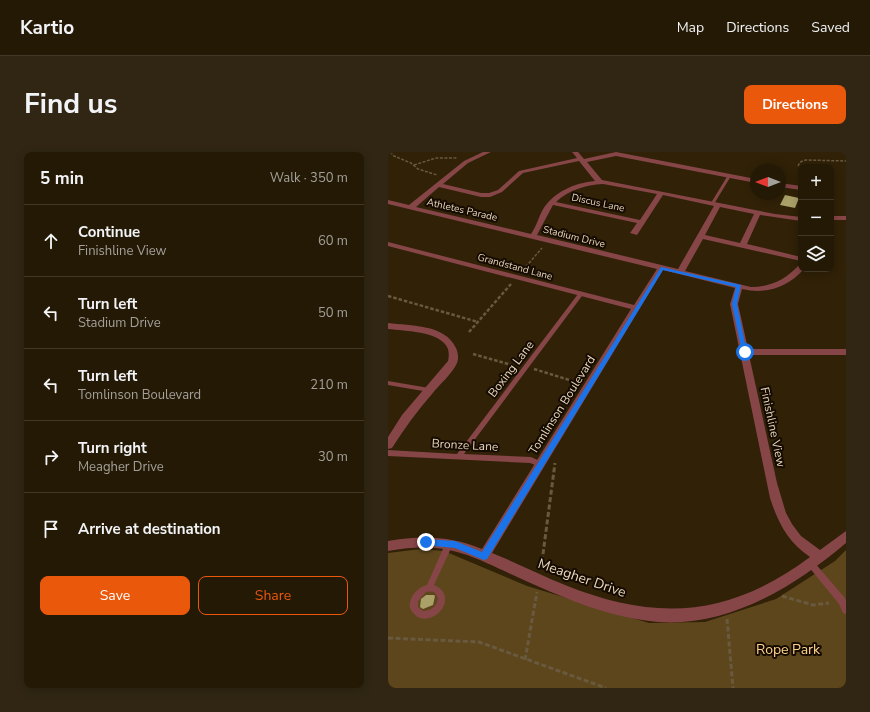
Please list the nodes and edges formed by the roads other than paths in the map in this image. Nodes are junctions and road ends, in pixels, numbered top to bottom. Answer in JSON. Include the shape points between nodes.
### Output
{"nodes":[{"id":1,"x":488,"y":152,"type":"edge"},
{"id":2,"x":575,"y":152,"type":"edge"},
{"id":3,"x":582,"y":160,"type":"junction"},
{"id":4,"x":729,"y":176,"type":"junction"},
{"id":5,"x":750,"y":180,"type":"edge"},
{"id":6,"x":600,"y":182,"type":"junction"},
{"id":7,"x":438,"y":185,"type":"junction"},
{"id":8,"x":786,"y":186,"type":"edge"},
{"id":9,"x":798,"y":188,"type":"edge"},
{"id":10,"x":662,"y":193,"type":"junction"},
{"id":11,"x":388,"y":202,"type":"edge"},
{"id":12,"x":551,"y":203,"type":"junction"},
{"id":13,"x":716,"y":204,"type":"junction"},
{"id":14,"x":410,"y":208,"type":"junction"},
{"id":15,"x":758,"y":213,"type":"junction"},
{"id":16,"x":834,"y":218,"type":"edge"},
{"id":17,"x":846,"y":218,"type":"edge"},
{"id":18,"x":798,"y":220,"type":"edge"},
{"id":19,"x":641,"y":222,"type":"junction"},
{"id":20,"x":634,"y":233,"type":"dead end"},
{"id":21,"x":700,"y":236,"type":"junction"},
{"id":22,"x":532,"y":237,"type":"junction"},
{"id":23,"x":388,"y":244,"type":"edge"},
{"id":24,"x":743,"y":245,"type":"junction"},
{"id":25,"x":798,"y":258,"type":"edge"},
{"id":26,"x":661,"y":268,"type":"junction"},
{"id":27,"x":798,"y":271,"type":"edge"},
{"id":28,"x":680,"y":272,"type":"junction"},
{"id":29,"x":739,"y":286,"type":"junction"},
{"id":30,"x":580,"y":295,"type":"junction"},
{"id":31,"x":637,"y":308,"type":"junction"},
{"id":32,"x":388,"y":326,"type":"edge"},
{"id":33,"x":745,"y":352,"type":"junction"},
{"id":34,"x":846,"y":352,"type":"edge"},
{"id":35,"x":388,"y":383,"type":"edge"},
{"id":36,"x":429,"y":390,"type":"junction"},
{"id":37,"x":388,"y":445,"type":"edge"},
{"id":38,"x":388,"y":453,"type":"edge"},
{"id":39,"x":460,"y":456,"type":"junction"},
{"id":40,"x":540,"y":464,"type":"junction"},
{"id":41,"x":846,"y":536,"type":"edge"},
{"id":42,"x":449,"y":544,"type":"junction"},
{"id":43,"x":388,"y":546,"type":"edge"},
{"id":44,"x":484,"y":556,"type":"junction"},
{"id":45,"x":815,"y":561,"type":"junction"},
{"id":46,"x":429,"y":588,"type":"dead end"},
{"id":47,"x":846,"y":610,"type":"edge"}],
"edges":[{"from":1,"to":7,"type":"street","via":[[469,160]]},
{"from":2,"to":3,"type":"street"},
{"from":3,"to":4,"type":"street","via":[[616,154]]},
{"from":3,"to":6,"type":"street"},
{"from":3,"to":7,"type":"street","via":[[521,172],[500,191],[490,195]]},
{"from":4,"to":5,"type":"street"},
{"from":4,"to":13,"type":"lane"},
{"from":6,"to":10,"type":"street","name":"Stadium Drive"},
{"from":6,"to":12,"type":"street","name":"Stadium Drive","via":[[577,187]]},
{"from":7,"to":14,"type":"street"},
{"from":8,"to":9,"type":"street"},
{"from":10,"to":13,"type":"street","name":"Stadium Drive"},
{"from":10,"to":19,"type":"street"},
{"from":11,"to":14,"type":"street","name":"Athletes Parade"},
{"from":12,"to":19,"type":"street","name":"Discus Lane"},
{"from":12,"to":22,"type":"street","name":"Stadium Drive"},
{"from":13,"to":15,"type":"street","name":"Stadium Drive"},
{"from":13,"to":21,"type":"street"},
{"from":14,"to":22,"type":"street","name":"Athletes Parade"},
{"from":15,"to":18,"type":"street","name":"Stadium Drive"},
{"from":15,"to":24,"type":"street"},
{"from":16,"to":17,"type":"street"},
{"from":19,"to":20,"type":"street"},
{"from":21,"to":24,"type":"street"},
{"from":21,"to":28,"type":"street"},
{"from":22,"to":26,"type":"street","name":"Stadium Drive"},
{"from":23,"to":30,"type":"street","name":"Grandstand Lane"},
{"from":24,"to":25,"type":"street"},
{"from":26,"to":28,"type":"street","name":"Stadium Drive"},
{"from":26,"to":31,"type":"street","name":"Tomlinson Boulevard"},
{"from":27,"to":29,"type":"street","name":"Stadium Drive","via":[[789,280],[775,286],[760,289]]},
{"from":28,"to":29,"type":"street","name":"Stadium Drive"},
{"from":29,"to":33,"type":"street","name":"Finishline View","via":[[734,304]]},
{"from":30,"to":31,"type":"street","name":"Grandstand Lane"},
{"from":30,"to":39,"type":"lane","name":"Boxing Lane"},
{"from":31,"to":40,"type":"street","name":"Tomlinson Boulevard"},
{"from":32,"to":36,"type":"street","via":[[431,333],[451,344],[454,349],[453,362]]},
{"from":33,"to":34,"type":"street"},
{"from":33,"to":45,"type":"street","name":"Finishline View","via":[[779,507],[786,525]]},
{"from":35,"to":36,"type":"lane"},
{"from":36,"to":37,"type":"street"},
{"from":38,"to":39,"type":"lane","name":"Bronze Lane"},
{"from":39,"to":40,"type":"lane","name":"Bronze Lane","via":[[531,460]]},
{"from":40,"to":44,"type":"street","name":"Tomlinson Boulevard"},
{"from":41,"to":45,"type":"street","name":"Meagher Drive"},
{"from":42,"to":43,"type":"street","name":"Meagher Drive","via":[[406,543]]},
{"from":42,"to":44,"type":"street","name":"Meagher Drive"},
{"from":42,"to":46,"type":"lane"},
{"from":44,"to":45,"type":"street","name":"Meagher Drive","via":[[596,602],[677,616],[726,607],[758,596]]},
{"from":45,"to":47,"type":"lane"}]}
